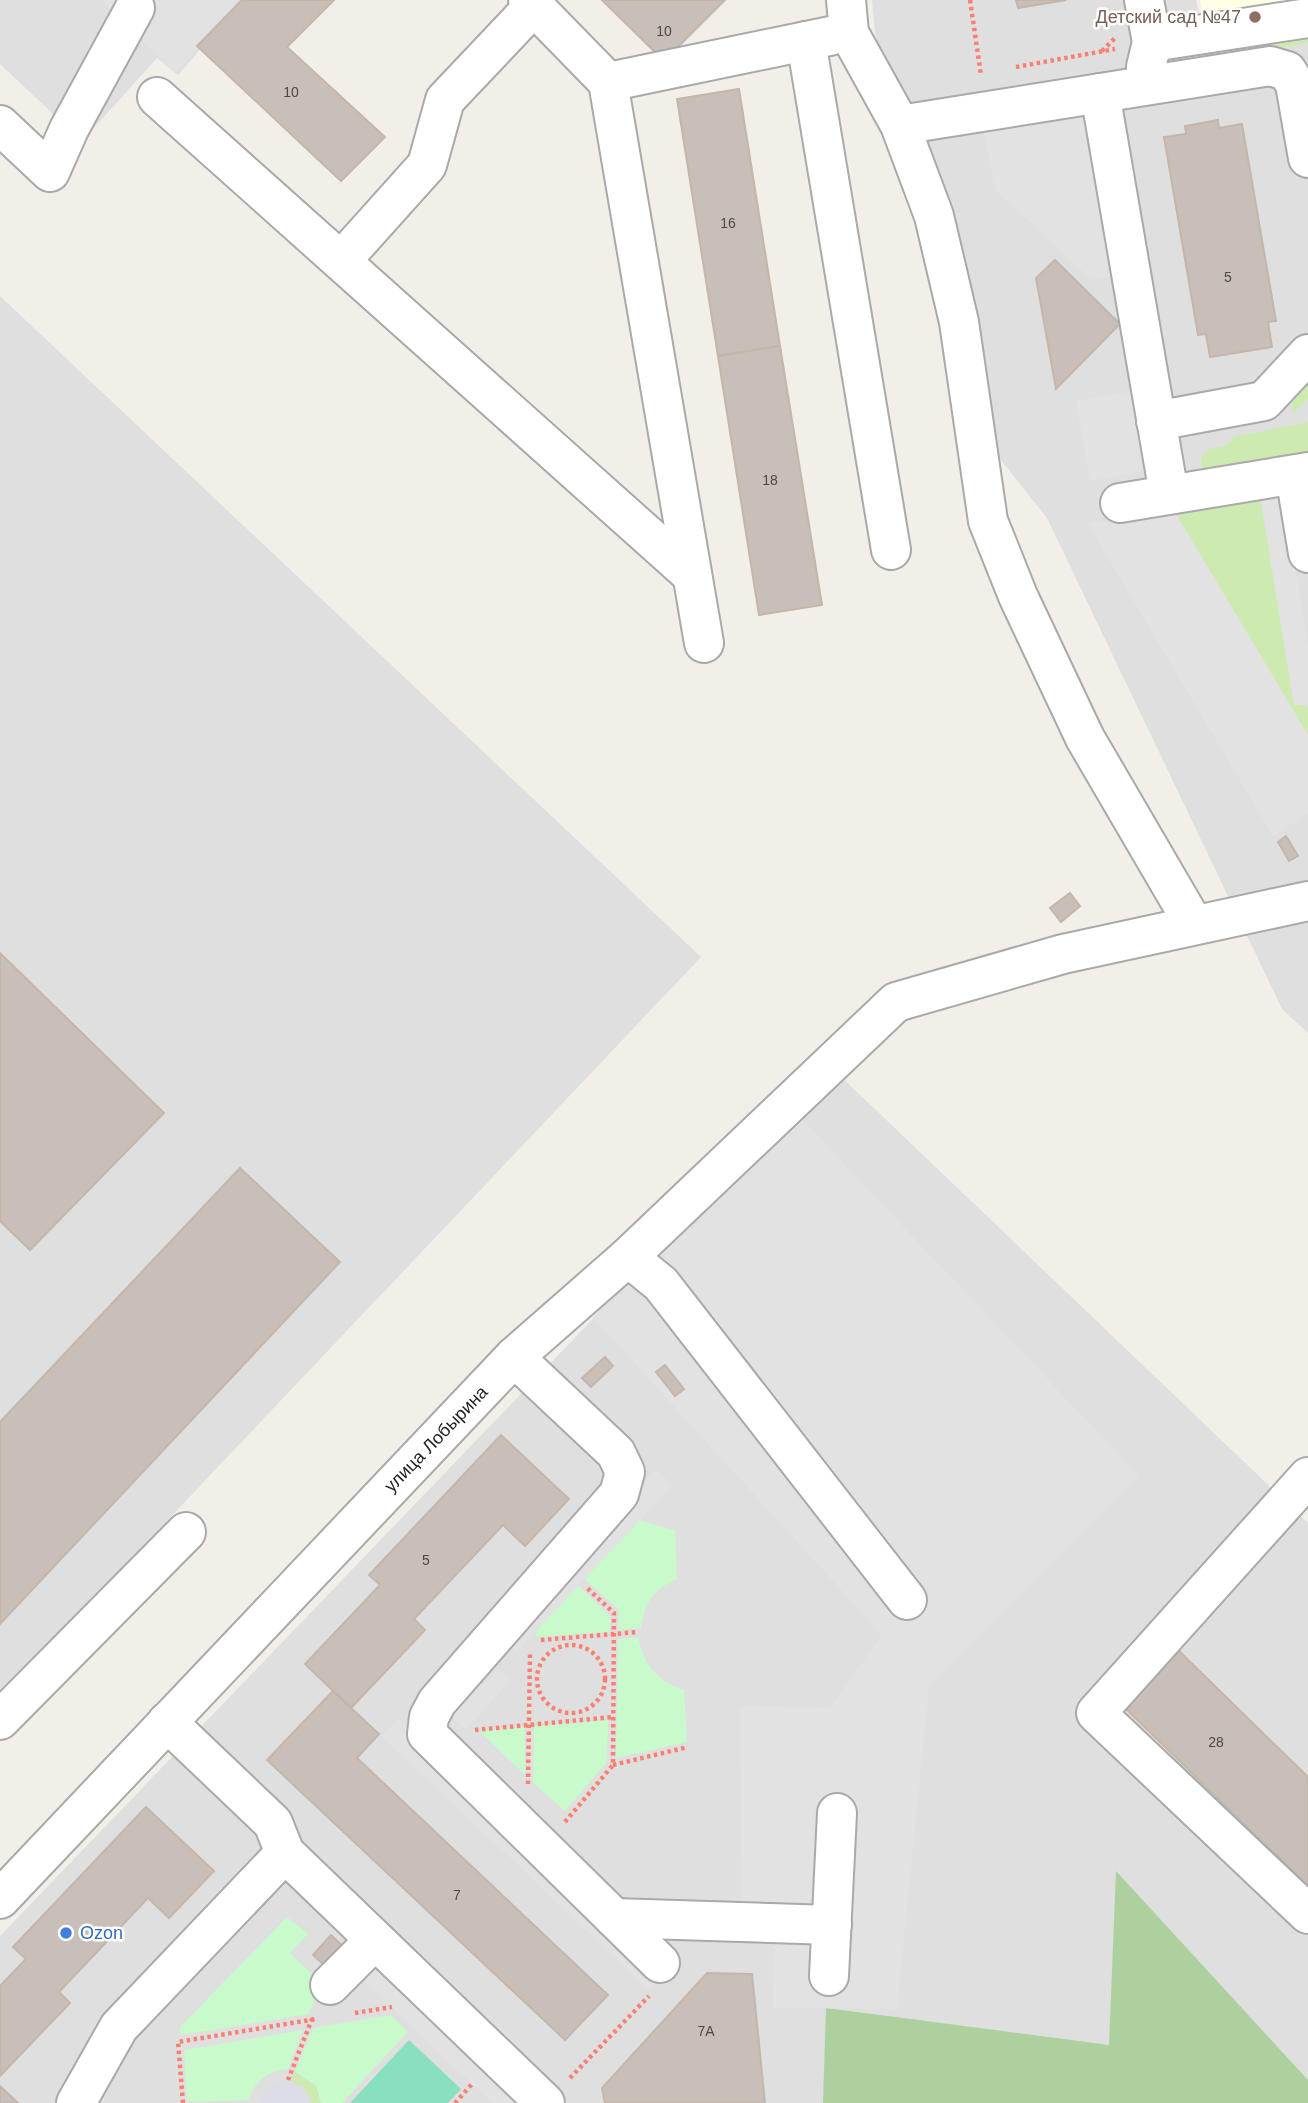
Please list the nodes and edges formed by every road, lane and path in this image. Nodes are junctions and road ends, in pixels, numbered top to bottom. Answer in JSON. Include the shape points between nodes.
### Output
{"nodes":[{"id":1,"x":970,"y":0,"type":"edge"},
{"id":2,"x":1144,"y":0,"type":"edge"},
{"id":3,"x":531,"y":3,"type":"edge"},
{"id":4,"x":135,"y":9,"type":"dead end"},
{"id":5,"x":1244,"y":14,"type":"edge"},
{"id":6,"x":847,"y":16,"type":"edge"},
{"id":7,"x":1308,"y":18,"type":"edge"},
{"id":8,"x":806,"y":41,"type":"junction"},
{"id":9,"x":1152,"y":42,"type":"junction"},
{"id":10,"x":1008,"y":68,"type":"dead end"},
{"id":11,"x":994,"y":70,"type":"dead end"},
{"id":12,"x":981,"y":73,"type":"junction"},
{"id":13,"x":608,"y":82,"type":"junction"},
{"id":14,"x":983,"y":85,"type":"dead end"},
{"id":15,"x":1141,"y":86,"type":"junction"},
{"id":16,"x":1100,"y":93,"type":"junction"},
{"id":17,"x":157,"y":97,"type":"dead end"},
{"id":18,"x":0,"y":125,"type":"edge"},
{"id":19,"x":900,"y":125,"type":"junction"},
{"id":20,"x":1308,"y":158,"type":"edge"},
{"id":21,"x":341,"y":261,"type":"junction"},
{"id":22,"x":1308,"y":354,"type":"edge"},
{"id":23,"x":1156,"y":421,"type":"junction"},
{"id":24,"x":1301,"y":474,"type":"edge"},
{"id":25,"x":1169,"y":494,"type":"junction"},
{"id":26,"x":1120,"y":503,"type":"dead end"},
{"id":27,"x":891,"y":550,"type":"dead end"},
{"id":28,"x":1308,"y":553,"type":"edge"},
{"id":29,"x":692,"y":575,"type":"junction"},
{"id":30,"x":704,"y":643,"type":"dead end"},
{"id":31,"x":1308,"y":901,"type":"edge"},
{"id":32,"x":1193,"y":923,"type":"junction"},
{"id":33,"x":628,"y":1258,"type":"junction"},
{"id":34,"x":514,"y":1357,"type":"junction"},
{"id":35,"x":1308,"y":1476,"type":"edge"},
{"id":36,"x":186,"y":1532,"type":"dead end"},
{"id":37,"x":559,"y":1562,"type":"junction"},
{"id":38,"x":907,"y":1600,"type":"dead end"},
{"id":39,"x":638,"y":1632,"type":"dead end"},
{"id":40,"x":613,"y":1634,"type":"junction"},
{"id":41,"x":569,"y":1637,"type":"junction"},
{"id":42,"x":569,"y":1646,"type":"junction"},
{"id":43,"x":606,"y":1678,"type":"junction"},
{"id":44,"x":613,"y":1678,"type":"junction"},
{"id":45,"x":530,"y":1680,"type":"junction"},
{"id":46,"x":537,"y":1680,"type":"junction"},
{"id":47,"x":573,"y":1713,"type":"junction"},
{"id":48,"x":613,"y":1717,"type":"junction"},
{"id":49,"x":0,"y":1720,"type":"edge"},
{"id":50,"x":572,"y":1721,"type":"junction"},
{"id":51,"x":167,"y":1722,"type":"junction"},
{"id":52,"x":529,"y":1725,"type":"junction"},
{"id":53,"x":427,"y":1734,"type":"junction"},
{"id":54,"x":688,"y":1747,"type":"dead end"},
{"id":55,"x":613,"y":1765,"type":"junction"},
{"id":56,"x":837,"y":1813,"type":"dead end"},
{"id":57,"x":535,"y":1840,"type":"junction"},
{"id":58,"x":285,"y":1853,"type":"junction"},
{"id":59,"x":0,"y":1899,"type":"edge"},
{"id":60,"x":1308,"y":1914,"type":"edge"},
{"id":61,"x":614,"y":1918,"type":"junction"},
{"id":62,"x":832,"y":1925,"type":"junction"},
{"id":63,"x":375,"y":1940,"type":"junction"},
{"id":64,"x":660,"y":1963,"type":"joint"},
{"id":65,"x":829,"y":1976,"type":"dead end"},
{"id":66,"x":437,"y":2000,"type":"junction"},
{"id":67,"x":335,"y":2006,"type":"junction"},
{"id":68,"x":312,"y":2020,"type":"junction"},
{"id":69,"x":288,"y":2080,"type":"dead end"},
{"id":70,"x":553,"y":2095,"type":"edge"},
{"id":71,"x":76,"y":2103,"type":"edge"},
{"id":72,"x":183,"y":2103,"type":"edge"}],
"edges":[{"from":1,"to":12,"type":"path"},
{"from":2,"to":9,"type":"street"},
{"from":3,"to":13,"type":"street"},
{"from":3,"to":21,"type":"street","via":[[445,100],[427,165]]},
{"from":4,"to":18,"type":"street","via":[[50,172]]},
{"from":5,"to":7,"type":"street"},
{"from":5,"to":9,"type":"street"},
{"from":6,"to":8,"type":"street"},
{"from":6,"to":19,"type":"street"},
{"from":8,"to":13,"type":"street"},
{"from":8,"to":27,"type":"street"},
{"from":9,"to":10,"type":"path"},
{"from":9,"to":15,"type":"street"},
{"from":11,"to":12,"type":"path"},
{"from":12,"to":14,"type":"path"},
{"from":13,"to":29,"type":"street"},
{"from":15,"to":16,"type":"street"},
{"from":15,"to":20,"type":"street","via":[[1270,66],[1287,71],[1295,84]]},
{"from":16,"to":19,"type":"street"},
{"from":16,"to":23,"type":"street"},
{"from":17,"to":21,"type":"street"},
{"from":19,"to":32,"type":"street","via":[[934,216],[960,322],[988,521],[1085,738]]},
{"from":21,"to":29,"type":"street"},
{"from":22,"to":23,"type":"street","via":[[1264,401]]},
{"from":23,"to":25,"type":"street"},
{"from":24,"to":25,"type":"street"},
{"from":24,"to":28,"type":"street"},
{"from":25,"to":26,"type":"street"},
{"from":29,"to":30,"type":"street"},
{"from":31,"to":32,"type":"street"},
{"from":32,"to":33,"type":"street","name":"улица Лобырина","via":[[896,1002]]},
{"from":33,"to":34,"type":"street","name":"улица Лобырина"},
{"from":33,"to":38,"type":"street","via":[[661,1284]]},
{"from":34,"to":37,"type":"street","via":[[616,1453],[625,1472],[619,1494]]},
{"from":34,"to":51,"type":"street","name":"улица Лобырина"},
{"from":35,"to":60,"type":"street","via":[[1096,1713]]},
{"from":36,"to":49,"type":"street"},
{"from":37,"to":40,"type":"path","via":[[614,1613]]},
{"from":37,"to":53,"type":"street","via":[[437,1702]]},
{"from":39,"to":40,"type":"path"},
{"from":40,"to":41,"type":"path"},
{"from":40,"to":44,"type":"path"},
{"from":41,"to":42,"type":"path"},
{"from":41,"to":45,"type":"path","via":[[530,1640]]},
{"from":42,"to":43,"type":"path","via":[[594,1654]]},
{"from":42,"to":46,"type":"path","via":[[557,1648],[544,1659]]},
{"from":43,"to":44,"type":"path"},
{"from":43,"to":47,"type":"path","via":[[595,1704]]},
{"from":44,"to":48,"type":"path"},
{"from":45,"to":46,"type":"path"},
{"from":45,"to":52,"type":"path"},
{"from":46,"to":47,"type":"path","via":[[549,1705]]},
{"from":47,"to":50,"type":"path"},
{"from":48,"to":50,"type":"path"},
{"from":48,"to":55,"type":"path"},
{"from":50,"to":52,"type":"path"},
{"from":51,"to":58,"type":"street","via":[[272,1823]]},
{"from":51,"to":59,"type":"street","name":"улица Лобырина"},
{"from":52,"to":53,"type":"path"},
{"from":52,"to":57,"type":"path"},
{"from":53,"to":57,"type":"street"},
{"from":54,"to":55,"type":"path"},
{"from":55,"to":57,"type":"path"},
{"from":56,"to":62,"type":"street"},
{"from":57,"to":61,"type":"street"},
{"from":58,"to":63,"type":"street"},
{"from":58,"to":71,"type":"street","via":[[119,2027]]},
{"from":61,"to":62,"type":"street"},
{"from":61,"to":64,"type":"street"},
{"from":62,"to":65,"type":"street"},
{"from":63,"to":66,"type":"street"},
{"from":63,"to":67,"type":"street"},
{"from":64,"to":70,"type":"path","via":[[672,1972]]},
{"from":66,"to":67,"type":"path"},
{"from":66,"to":70,"type":"street"},
{"from":67,"to":68,"type":"path"},
{"from":67,"to":68,"type":"path","via":[[324,1990]]},
{"from":68,"to":69,"type":"path"},
{"from":68,"to":72,"type":"path","via":[[178,2042]]}]}
